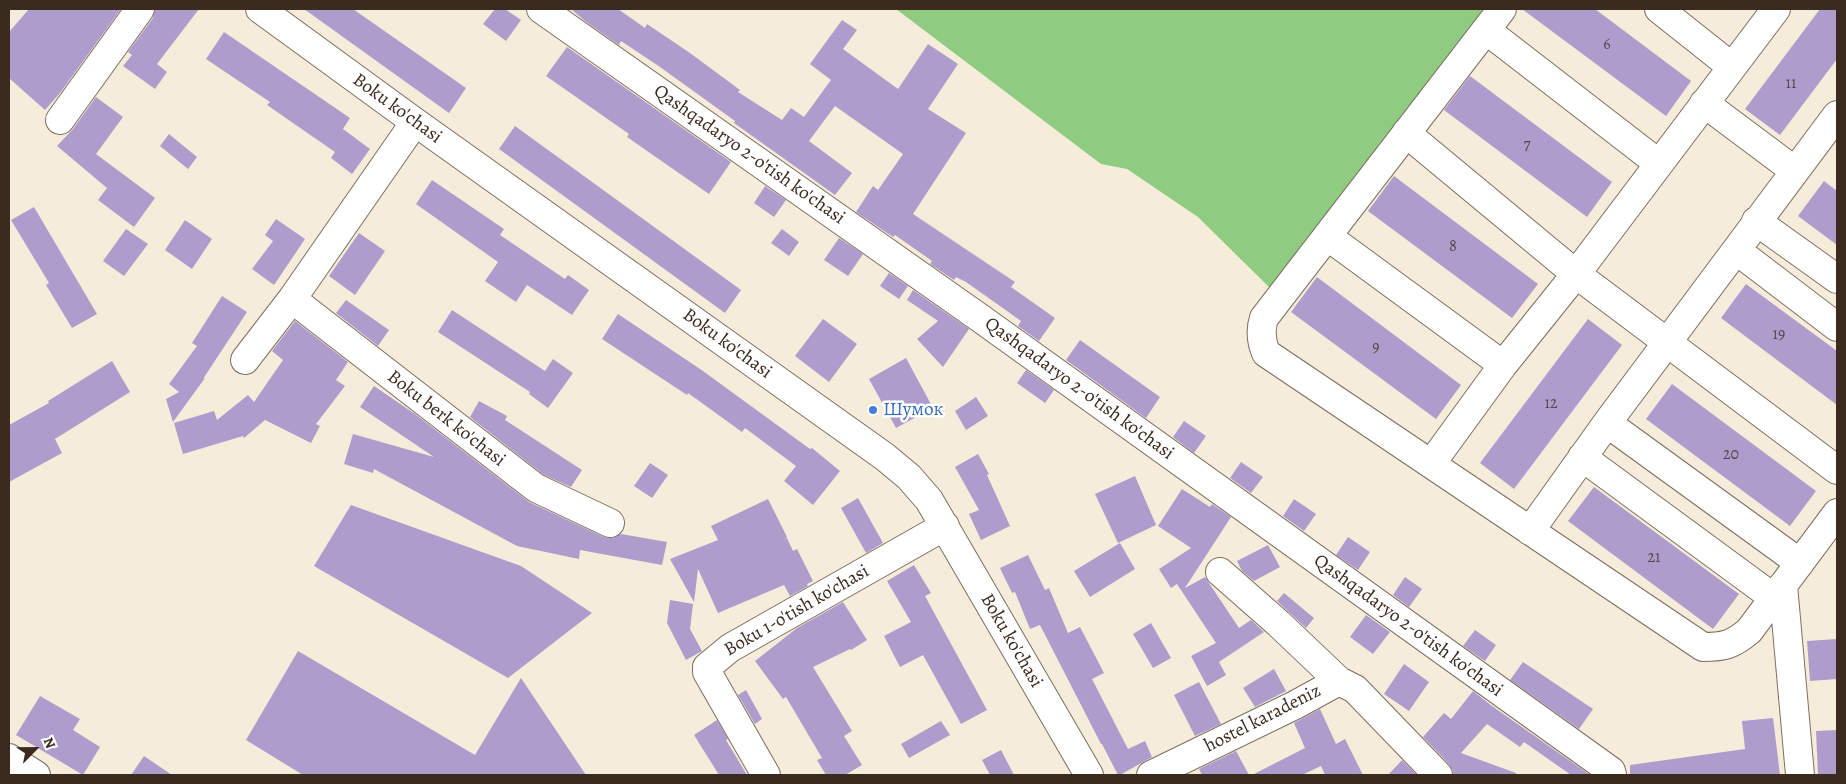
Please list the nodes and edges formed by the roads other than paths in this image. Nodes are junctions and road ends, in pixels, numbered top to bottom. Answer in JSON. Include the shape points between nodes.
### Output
{"nodes":[{"id":1,"x":140,"y":9,"type":"edge"},
{"id":2,"x":260,"y":9,"type":"edge"},
{"id":3,"x":541,"y":9,"type":"edge"},
{"id":4,"x":1659,"y":9,"type":"edge"},
{"id":5,"x":1776,"y":9,"type":"edge"},
{"id":6,"x":1494,"y":19,"type":"edge"},
{"id":7,"x":1732,"y":67,"type":"junction"},
{"id":8,"x":1704,"y":102,"type":"junction"},
{"id":9,"x":60,"y":120,"type":"dead end"},
{"id":10,"x":415,"y":122,"type":"junction"},
{"id":11,"x":1832,"y":132,"type":"edge"},
{"id":12,"x":1406,"y":133,"type":"junction"},
{"id":13,"x":1658,"y":163,"type":"junction"},
{"id":14,"x":1795,"y":171,"type":"junction"},
{"id":15,"x":1756,"y":221,"type":"junction"},
{"id":16,"x":1328,"y":236,"type":"junction"},
{"id":17,"x":1736,"y":250,"type":"junction"},
{"id":18,"x":1576,"y":274,"type":"junction"},
{"id":19,"x":1837,"y":279,"type":"edge"},
{"id":20,"x":292,"y":299,"type":"junction"},
{"id":21,"x":1837,"y":327,"type":"edge"},
{"id":22,"x":1667,"y":343,"type":"junction"},
{"id":23,"x":245,"y":360,"type":"dead end"},
{"id":24,"x":1503,"y":365,"type":"junction"},
{"id":25,"x":1607,"y":423,"type":"junction"},
{"id":26,"x":1582,"y":457,"type":"junction"},
{"id":27,"x":1431,"y":464,"type":"junction"},
{"id":28,"x":1837,"y":470,"type":"edge"},
{"id":29,"x":1837,"y":513,"type":"edge"},
{"id":30,"x":610,"y":523,"type":"dead end"},
{"id":31,"x":945,"y":526,"type":"junction"},
{"id":32,"x":1530,"y":531,"type":"junction"},
{"id":33,"x":1800,"y":563,"type":"junction"},
{"id":34,"x":1220,"y":572,"type":"dead end"},
{"id":35,"x":1779,"y":591,"type":"junction"},
{"id":36,"x":1339,"y":681,"type":"junction"},
{"id":37,"x":9,"y":758,"type":"edge"},
{"id":38,"x":36,"y":775,"type":"edge"},
{"id":39,"x":766,"y":775,"type":"edge"},
{"id":40,"x":1089,"y":775,"type":"edge"},
{"id":41,"x":1151,"y":775,"type":"edge"},
{"id":42,"x":1438,"y":775,"type":"edge"},
{"id":43,"x":1612,"y":775,"type":"edge"},
{"id":44,"x":1800,"y":775,"type":"edge"}],
"edges":[{"from":1,"to":9,"type":"street"},
{"from":2,"to":10,"type":"street","name":"Boku ko'chasi"},
{"from":3,"to":43,"type":"street","name":"Qashqadaryo 2-o'tish ko'chasi","via":[[980,318]]},
{"from":4,"to":7,"type":"street"},
{"from":5,"to":7,"type":"street"},
{"from":6,"to":12,"type":"street"},
{"from":6,"to":13,"type":"street"},
{"from":7,"to":8,"type":"street"},
{"from":8,"to":13,"type":"street"},
{"from":8,"to":14,"type":"street"},
{"from":10,"to":20,"type":"street"},
{"from":10,"to":31,"type":"street","name":"Boku ko'chasi","via":[[885,457],[920,488]]},
{"from":11,"to":14,"type":"street"},
{"from":12,"to":16,"type":"street"},
{"from":12,"to":18,"type":"street"},
{"from":13,"to":18,"type":"street"},
{"from":14,"to":15,"type":"street"},
{"from":15,"to":17,"type":"street"},
{"from":15,"to":19,"type":"street"},
{"from":16,"to":24,"type":"street"},
{"from":16,"to":27,"type":"street","via":[[1264,318],[1262,345],[1266,353]]},
{"from":17,"to":21,"type":"street"},
{"from":17,"to":22,"type":"street"},
{"from":18,"to":22,"type":"street"},
{"from":18,"to":24,"type":"street"},
{"from":20,"to":23,"type":"street"},
{"from":20,"to":30,"type":"street","name":"Boku berk ko'chasi","via":[[536,488]]},
{"from":22,"to":25,"type":"street"},
{"from":22,"to":28,"type":"street"},
{"from":24,"to":27,"type":"street"},
{"from":25,"to":26,"type":"street"},
{"from":25,"to":33,"type":"street"},
{"from":26,"to":32,"type":"street"},
{"from":26,"to":35,"type":"street"},
{"from":27,"to":32,"type":"street"},
{"from":29,"to":33,"type":"street"},
{"from":31,"to":39,"type":"street","name":"Boku 1-o'tish ko'chasi","via":[[730,648],[707,667]]},
{"from":31,"to":40,"type":"street","name":"Boku ko'chasi"},
{"from":32,"to":35,"type":"street","via":[[1703,647],[1721,647],[1736,642],[1749,631]]},
{"from":33,"to":35,"type":"street"},
{"from":34,"to":36,"type":"street","name":"hostel karadeniz"},
{"from":35,"to":44,"type":"street"},
{"from":36,"to":41,"type":"street","name":"hostel karadeniz"},
{"from":36,"to":42,"type":"street","via":[[1355,689]]},
{"from":37,"to":38,"type":"street"}]}
